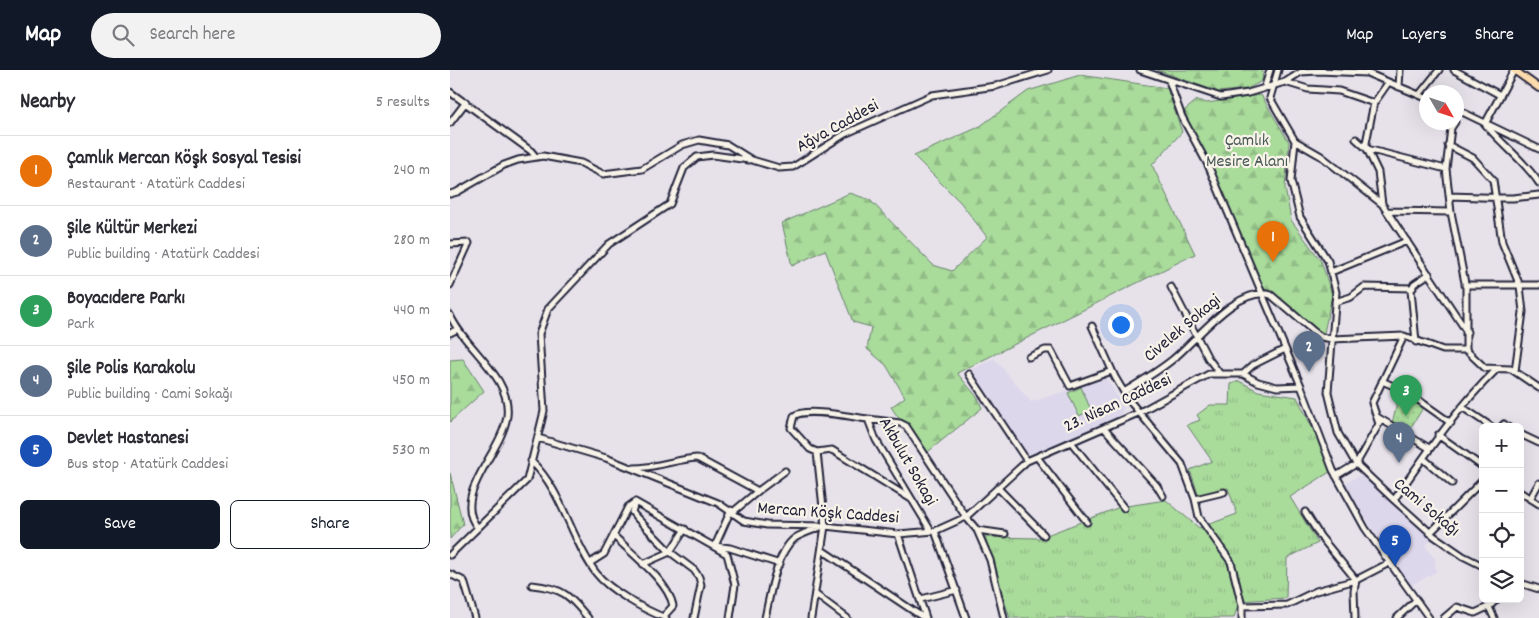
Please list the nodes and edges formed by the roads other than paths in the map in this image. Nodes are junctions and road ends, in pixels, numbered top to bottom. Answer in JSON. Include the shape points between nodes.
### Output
{"nodes":[{"id":1,"x":1048,"y":70,"type":"edge"},
{"id":2,"x":1140,"y":70,"type":"edge"},
{"id":3,"x":1270,"y":70,"type":"edge"},
{"id":4,"x":1278,"y":70,"type":"edge"},
{"id":5,"x":1400,"y":70,"type":"edge"},
{"id":6,"x":1439,"y":70,"type":"edge"},
{"id":7,"x":1454,"y":70,"type":"edge"},
{"id":8,"x":1514,"y":70,"type":"edge"},
{"id":9,"x":1366,"y":71,"type":"edge"},
{"id":10,"x":1169,"y":81,"type":"junction"},
{"id":11,"x":1285,"y":82,"type":"junction"},
{"id":12,"x":1388,"y":83,"type":"junction"},
{"id":13,"x":1276,"y":84,"type":"junction"},
{"id":14,"x":1427,"y":85,"type":"edge"},
{"id":15,"x":1265,"y":86,"type":"junction"},
{"id":16,"x":1399,"y":87,"type":"junction"},
{"id":17,"x":1539,"y":88,"type":"edge"},
{"id":18,"x":450,"y":92,"type":"edge"},
{"id":19,"x":1419,"y":95,"type":"edge"},
{"id":20,"x":1500,"y":95,"type":"junction"},
{"id":21,"x":466,"y":102,"type":"junction"},
{"id":22,"x":1374,"y":103,"type":"junction"},
{"id":23,"x":1464,"y":114,"type":"edge"},
{"id":24,"x":450,"y":123,"type":"edge"},
{"id":25,"x":1485,"y":124,"type":"junction"},
{"id":26,"x":1451,"y":130,"type":"edge"},
{"id":27,"x":1356,"y":140,"type":"dead end"},
{"id":28,"x":1295,"y":141,"type":"junction"},
{"id":29,"x":1448,"y":145,"type":"junction"},
{"id":30,"x":1539,"y":148,"type":"edge"},
{"id":31,"x":1367,"y":149,"type":"junction"},
{"id":32,"x":536,"y":157,"type":"junction"},
{"id":33,"x":752,"y":160,"type":"junction"},
{"id":34,"x":1446,"y":170,"type":"junction"},
{"id":35,"x":1539,"y":183,"type":"edge"},
{"id":36,"x":450,"y":194,"type":"edge"},
{"id":37,"x":1539,"y":195,"type":"edge"},
{"id":38,"x":1449,"y":196,"type":"junction"},
{"id":39,"x":1496,"y":196,"type":"junction"},
{"id":40,"x":1382,"y":204,"type":"junction"},
{"id":41,"x":1387,"y":211,"type":"junction"},
{"id":42,"x":1451,"y":212,"type":"junction"},
{"id":43,"x":1407,"y":241,"type":"junction"},
{"id":44,"x":450,"y":244,"type":"edge"},
{"id":45,"x":1331,"y":272,"type":"junction"},
{"id":46,"x":1429,"y":274,"type":"junction"},
{"id":47,"x":450,"y":285,"type":"edge"},
{"id":48,"x":1465,"y":285,"type":"junction"},
{"id":49,"x":1539,"y":285,"type":"edge"},
{"id":50,"x":1520,"y":286,"type":"junction"},
{"id":51,"x":1171,"y":287,"type":"dead end"},
{"id":52,"x":1412,"y":288,"type":"junction"},
{"id":53,"x":1261,"y":292,"type":"junction"},
{"id":54,"x":1335,"y":302,"type":"junction"},
{"id":55,"x":450,"y":315,"type":"edge"},
{"id":56,"x":1092,"y":326,"type":"dead end"},
{"id":57,"x":458,"y":329,"type":"junction"},
{"id":58,"x":1467,"y":332,"type":"junction"},
{"id":59,"x":450,"y":333,"type":"edge"},
{"id":60,"x":1198,"y":335,"type":"junction"},
{"id":61,"x":1404,"y":336,"type":"junction"},
{"id":62,"x":1332,"y":339,"type":"junction"},
{"id":63,"x":1416,"y":342,"type":"junction"},
{"id":64,"x":1285,"y":349,"type":"junction"},
{"id":65,"x":1466,"y":350,"type":"junction"},
{"id":66,"x":1029,"y":357,"type":"dead end"},
{"id":67,"x":1496,"y":370,"type":"junction"},
{"id":68,"x":1112,"y":371,"type":"junction"},
{"id":69,"x":1515,"y":372,"type":"junction"},
{"id":70,"x":969,"y":374,"type":"dead end"},
{"id":71,"x":1220,"y":374,"type":"junction"},
{"id":72,"x":1243,"y":374,"type":"junction"},
{"id":73,"x":1382,"y":381,"type":"junction"},
{"id":74,"x":1301,"y":386,"type":"junction"},
{"id":75,"x":1539,"y":388,"type":"edge"},
{"id":76,"x":1124,"y":392,"type":"junction"},
{"id":77,"x":1462,"y":407,"type":"junction"},
{"id":78,"x":1138,"y":413,"type":"junction"},
{"id":79,"x":1377,"y":417,"type":"junction"},
{"id":80,"x":868,"y":419,"type":"junction"},
{"id":81,"x":1451,"y":423,"type":"junction"},
{"id":82,"x":1486,"y":423,"type":"edge"},
{"id":83,"x":1105,"y":429,"type":"junction"},
{"id":84,"x":1438,"y":435,"type":"junction"},
{"id":85,"x":1524,"y":436,"type":"edge"},
{"id":86,"x":538,"y":438,"type":"junction"},
{"id":87,"x":1071,"y":442,"type":"junction"},
{"id":88,"x":1539,"y":443,"type":"edge"},
{"id":89,"x":1429,"y":448,"type":"junction"},
{"id":90,"x":817,"y":452,"type":"junction"},
{"id":91,"x":1037,"y":457,"type":"junction"},
{"id":92,"x":1424,"y":459,"type":"junction"},
{"id":93,"x":531,"y":461,"type":"junction"},
{"id":94,"x":1026,"y":461,"type":"junction"},
{"id":95,"x":1356,"y":464,"type":"junction"},
{"id":96,"x":1479,"y":464,"type":"edge"},
{"id":97,"x":630,"y":468,"type":"junction"},
{"id":98,"x":785,"y":470,"type":"dead end"},
{"id":99,"x":1336,"y":476,"type":"junction"},
{"id":100,"x":1452,"y":483,"type":"dead end"},
{"id":101,"x":1479,"y":484,"type":"edge"},
{"id":102,"x":1539,"y":484,"type":"edge"},
{"id":103,"x":998,"y":488,"type":"junction"},
{"id":104,"x":758,"y":491,"type":"junction"},
{"id":105,"x":1224,"y":492,"type":"dead end"},
{"id":106,"x":1524,"y":495,"type":"edge"},
{"id":107,"x":1163,"y":496,"type":"dead end"},
{"id":108,"x":911,"y":499,"type":"junction"},
{"id":109,"x":1195,"y":499,"type":"junction"},
{"id":110,"x":1530,"y":499,"type":"junction"},
{"id":111,"x":1394,"y":500,"type":"junction"},
{"id":112,"x":635,"y":502,"type":"junction"},
{"id":113,"x":1539,"y":504,"type":"edge"},
{"id":114,"x":1124,"y":508,"type":"dead end"},
{"id":115,"x":732,"y":511,"type":"junction"},
{"id":116,"x":1305,"y":512,"type":"dead end"},
{"id":117,"x":966,"y":517,"type":"junction"},
{"id":118,"x":1087,"y":522,"type":"dead end"},
{"id":119,"x":825,"y":526,"type":"junction"},
{"id":120,"x":478,"y":528,"type":"junction"},
{"id":121,"x":685,"y":529,"type":"junction"},
{"id":122,"x":977,"y":530,"type":"junction"},
{"id":123,"x":933,"y":531,"type":"junction"},
{"id":124,"x":1430,"y":533,"type":"junction"},
{"id":125,"x":898,"y":534,"type":"junction"},
{"id":126,"x":1005,"y":534,"type":"dead end"},
{"id":127,"x":1044,"y":535,"type":"dead end"},
{"id":128,"x":614,"y":536,"type":"junction"},
{"id":129,"x":715,"y":546,"type":"junction"},
{"id":130,"x":822,"y":550,"type":"junction"},
{"id":131,"x":670,"y":552,"type":"junction"},
{"id":132,"x":450,"y":555,"type":"edge"},
{"id":133,"x":590,"y":563,"type":"junction"},
{"id":134,"x":1389,"y":563,"type":"junction"},
{"id":135,"x":643,"y":564,"type":"junction"},
{"id":136,"x":780,"y":564,"type":"junction"},
{"id":137,"x":1479,"y":564,"type":"edge"},
{"id":138,"x":450,"y":574,"type":"edge"},
{"id":139,"x":1356,"y":580,"type":"junction"},
{"id":140,"x":532,"y":584,"type":"dead end"},
{"id":141,"x":1524,"y":584,"type":"edge"},
{"id":142,"x":1539,"y":589,"type":"edge"},
{"id":143,"x":957,"y":590,"type":"junction"},
{"id":144,"x":815,"y":594,"type":"junction"},
{"id":145,"x":921,"y":599,"type":"junction"},
{"id":146,"x":1415,"y":601,"type":"junction"},
{"id":147,"x":1493,"y":603,"type":"edge"},
{"id":148,"x":1242,"y":606,"type":"junction"},
{"id":149,"x":1489,"y":607,"type":"junction"},
{"id":150,"x":475,"y":618,"type":"edge"},
{"id":151,"x":588,"y":618,"type":"edge"},
{"id":152,"x":665,"y":618,"type":"edge"},
{"id":153,"x":694,"y":618,"type":"edge"},
{"id":154,"x":730,"y":618,"type":"edge"},
{"id":155,"x":765,"y":618,"type":"edge"},
{"id":156,"x":810,"y":618,"type":"edge"},
{"id":157,"x":847,"y":618,"type":"edge"},
{"id":158,"x":925,"y":618,"type":"edge"},
{"id":159,"x":966,"y":618,"type":"edge"},
{"id":160,"x":1004,"y":618,"type":"edge"},
{"id":161,"x":1242,"y":618,"type":"edge"},
{"id":162,"x":1356,"y":618,"type":"edge"},
{"id":163,"x":1397,"y":618,"type":"edge"},
{"id":164,"x":1428,"y":618,"type":"edge"},
{"id":165,"x":1444,"y":618,"type":"edge"},
{"id":166,"x":1494,"y":618,"type":"edge"}],
"edges":[{"from":1,"to":33,"type":"street","name":"Ağva Caddesi","via":[[996,86],[932,95],[845,134],[793,167],[779,168]]},
{"from":2,"to":10,"type":"street"},
{"from":3,"to":15,"type":"street"},
{"from":4,"to":13,"type":"street"},
{"from":5,"to":16,"type":"street"},
{"from":6,"to":14,"type":"street"},
{"from":7,"to":20,"type":"street"},
{"from":8,"to":17,"type":"main road"},
{"from":8,"to":20,"type":"street"},
{"from":9,"to":11,"type":"street","via":[[1301,72]]},
{"from":9,"to":12,"type":"street"},
{"from":10,"to":15,"type":"street","via":[[1221,97],[1248,93]]},
{"from":10,"to":53,"type":"street"},
{"from":11,"to":13,"type":"street"},
{"from":11,"to":22,"type":"street","via":[[1308,89],[1339,91]]},
{"from":12,"to":16,"type":"street"},
{"from":12,"to":22,"type":"street"},
{"from":13,"to":15,"type":"street"},
{"from":13,"to":28,"type":"street","via":[[1270,98]]},
{"from":16,"to":19,"type":"street"},
{"from":18,"to":21,"type":"street"},
{"from":20,"to":25,"type":"street"},
{"from":21,"to":24,"type":"street"},
{"from":21,"to":32,"type":"street"},
{"from":22,"to":31,"type":"street"},
{"from":23,"to":25,"type":"street"},
{"from":25,"to":30,"type":"street"},
{"from":25,"to":35,"type":"street","via":[[1529,167]]},
{"from":26,"to":29,"type":"street"},
{"from":27,"to":31,"type":"street"},
{"from":28,"to":40,"type":"street","via":[[1321,156]]},
{"from":28,"to":45,"type":"street","name":"Cami Sokağı","via":[[1291,181],[1300,217],[1328,261]]},
{"from":29,"to":34,"type":"street"},
{"from":29,"to":39,"type":"street","via":[[1486,169],[1493,180]]},
{"from":31,"to":34,"type":"street"},
{"from":31,"to":40,"type":"street","via":[[1378,172]]},
{"from":32,"to":33,"type":"street","name":"Ağva Caddesi","via":[[581,163],[603,174],[642,169],[682,145],[699,140],[728,145]]},
{"from":32,"to":36,"type":"street","name":"Ağva Caddesi","via":[[504,165]]},
{"from":33,"to":86,"type":"street","via":[[713,155],[697,157],[684,168],[670,204],[609,244],[548,309],[539,334],[544,411]]},
{"from":34,"to":38,"type":"street"},
{"from":37,"to":39,"type":"street"},
{"from":38,"to":39,"type":"street"},
{"from":38,"to":42,"type":"street"},
{"from":39,"to":50,"type":"street","via":[[1502,242]]},
{"from":40,"to":41,"type":"street"},
{"from":41,"to":42,"type":"street"},
{"from":41,"to":43,"type":"street"},
{"from":42,"to":48,"type":"street"},
{"from":43,"to":45,"type":"street"},
{"from":43,"to":46,"type":"street"},
{"from":44,"to":47,"type":"street","via":[[469,243]]},
{"from":45,"to":54,"type":"street","name":"Cami Sokağı"},
{"from":46,"to":52,"type":"street"},
{"from":46,"to":58,"type":"street"},
{"from":48,"to":50,"type":"street"},
{"from":48,"to":58,"type":"street"},
{"from":49,"to":50,"type":"street"},
{"from":50,"to":69,"type":"street","via":[[1523,312]]},
{"from":51,"to":60,"type":"street"},
{"from":52,"to":54,"type":"street","via":[[1364,287]]},
{"from":52,"to":63,"type":"street"},
{"from":53,"to":60,"type":"street","name":"Civelek Sokagi","via":[[1238,301]]},
{"from":53,"to":62,"type":"street","via":[[1271,295],[1316,334]]},
{"from":53,"to":64,"type":"street"},
{"from":54,"to":62,"type":"street","name":"Cami Sokağı"},
{"from":55,"to":57,"type":"street"},
{"from":56,"to":68,"type":"street"},
{"from":57,"to":59,"type":"street"},
{"from":57,"to":120,"type":"street","via":[[481,356],[507,403],[499,441],[467,492],[468,513]]},
{"from":58,"to":65,"type":"street"},
{"from":60,"to":71,"type":"street","via":[[1208,358]]},
{"from":60,"to":76,"type":"street","name":"Civelek Sokagi","via":[[1172,360]]},
{"from":61,"to":62,"type":"street"},
{"from":61,"to":63,"type":"street"},
{"from":61,"to":73,"type":"street"},
{"from":62,"to":95,"type":"street","name":"Cami Sokağı","via":[[1328,392],[1338,433]]},
{"from":63,"to":65,"type":"street","via":[[1443,350]]},
{"from":64,"to":72,"type":"street","via":[[1253,365]]},
{"from":64,"to":74,"type":"street"},
{"from":65,"to":67,"type":"street","via":[[1485,368]]},
{"from":66,"to":68,"type":"street","via":[[1051,350],[1070,386]]},
{"from":67,"to":69,"type":"street","via":[[1511,369]]},
{"from":67,"to":77,"type":"street"},
{"from":68,"to":76,"type":"street"},
{"from":69,"to":75,"type":"street"},
{"from":70,"to":94,"type":"street"},
{"from":71,"to":72,"type":"street","name":"23. Nisan Caddesi"},
{"from":71,"to":78,"type":"street","name":"23. Nisan Caddesi","via":[[1209,374]]},
{"from":72,"to":74,"type":"street","name":"23. Nisan Caddesi","via":[[1277,387]]},
{"from":73,"to":79,"type":"street","via":[[1372,403]]},
{"from":73,"to":81,"type":"street","via":[[1407,392]]},
{"from":74,"to":99,"type":"street"},
{"from":76,"to":78,"type":"street"},
{"from":77,"to":81,"type":"street"},
{"from":77,"to":82,"type":"street"},
{"from":78,"to":83,"type":"street","name":"23. Nisan Caddesi"},
{"from":78,"to":109,"type":"street","via":[[1177,456]]},
{"from":79,"to":89,"type":"street"},
{"from":79,"to":95,"type":"street","via":[[1379,424]]},
{"from":80,"to":90,"type":"street","name":"Akbulut Sokagi","via":[[799,412],[794,416],[791,428]]},
{"from":80,"to":108,"type":"street","name":"Akbulut Sokagi","via":[[876,440]]},
{"from":80,"to":117,"type":"street","via":[[906,426]]},
{"from":81,"to":84,"type":"street"},
{"from":83,"to":87,"type":"street","name":"23. Nisan Caddesi"},
{"from":83,"to":107,"type":"street"},
{"from":84,"to":89,"type":"street"},
{"from":84,"to":96,"type":"street"},
{"from":85,"to":88,"type":"street"},
{"from":86,"to":93,"type":"street"},
{"from":86,"to":97,"type":"street","name":"Mercan Köşk Caddesi"},
{"from":87,"to":91,"type":"street","name":"23. Nisan Caddesi"},
{"from":87,"to":114,"type":"street"},
{"from":89,"to":92,"type":"street"},
{"from":90,"to":108,"type":"street","via":[[832,450]]},
{"from":90,"to":119,"type":"street"},
{"from":91,"to":94,"type":"street","name":"23. Nisan Caddesi"},
{"from":91,"to":118,"type":"street"},
{"from":92,"to":100,"type":"street"},
{"from":92,"to":111,"type":"street"},
{"from":93,"to":120,"type":"street","via":[[527,480]]},
{"from":93,"to":133,"type":"street","via":[[547,477]]},
{"from":94,"to":103,"type":"street","name":"23. Nisan Caddesi"},
{"from":95,"to":99,"type":"street"},
{"from":95,"to":111,"type":"street","name":"Cami Sokağı"},
{"from":97,"to":104,"type":"street","via":[[661,466],[697,458]]},
{"from":97,"to":115,"type":"street","name":"Mercan Köşk Caddesi"},
{"from":98,"to":104,"type":"street"},
{"from":99,"to":134,"type":"street"},
{"from":101,"to":124,"type":"street"},
{"from":102,"to":110,"type":"street"},
{"from":103,"to":117,"type":"street","name":"23. Nisan Caddesi"},
{"from":103,"to":127,"type":"street"},
{"from":104,"to":115,"type":"street"},
{"from":105,"to":109,"type":"street"},
{"from":106,"to":110,"type":"street"},
{"from":108,"to":123,"type":"street","name":"Akbulut Sokagi"},
{"from":109,"to":148,"type":"street","via":[[1199,517],[1231,562]]},
{"from":110,"to":113,"type":"street"},
{"from":111,"to":124,"type":"street","name":"Cami Sokağı"},
{"from":112,"to":121,"type":"street"},
{"from":112,"to":128,"type":"street","via":[[628,506]]},
{"from":112,"to":131,"type":"street","via":[[632,512]]},
{"from":115,"to":119,"type":"street","name":"Mercan Köşk Caddesi","via":[[744,521],[767,525]]},
{"from":115,"to":129,"type":"street"},
{"from":116,"to":139,"type":"street"},
{"from":117,"to":122,"type":"street"},
{"from":117,"to":123,"type":"street","name":"Mercan Köşk Caddesi"},
{"from":119,"to":125,"type":"street","name":"Mercan Köşk Caddesi"},
{"from":119,"to":130,"type":"street"},
{"from":119,"to":136,"type":"street","via":[[794,539]]},
{"from":120,"to":132,"type":"street"},
{"from":121,"to":129,"type":"street"},
{"from":121,"to":131,"type":"street"},
{"from":122,"to":126,"type":"street"},
{"from":122,"to":160,"type":"street","via":[[990,560]]},
{"from":123,"to":125,"type":"street","name":"Mercan Köşk Caddesi"},
{"from":123,"to":143,"type":"street","name":"Akbulut Sokagi"},
{"from":124,"to":137,"type":"street","name":"Cami Sokağı"},
{"from":125,"to":145,"type":"street"},
{"from":128,"to":133,"type":"street","via":[[604,554]]},
{"from":128,"to":135,"type":"street"},
{"from":129,"to":136,"type":"street"},
{"from":129,"to":154,"type":"street","via":[[727,554],[735,585]]},
{"from":130,"to":144,"type":"street"},
{"from":130,"to":158,"type":"street"},
{"from":131,"to":135,"type":"street"},
{"from":131,"to":153,"type":"street","via":[[699,577],[701,585]]},
{"from":133,"to":152,"type":"street","via":[[597,574],[614,588],[648,612]]},
{"from":134,"to":139,"type":"street"},
{"from":134,"to":146,"type":"street"},
{"from":135,"to":152,"type":"street","via":[[671,597],[673,606]]},
{"from":136,"to":155,"type":"street"},
{"from":138,"to":150,"type":"street","via":[[464,581]]},
{"from":139,"to":148,"type":"street","via":[[1316,591],[1288,605]]},
{"from":139,"to":162,"type":"street"},
{"from":140,"to":151,"type":"street","via":[[566,592]]},
{"from":141,"to":142,"type":"street"},
{"from":143,"to":145,"type":"street"},
{"from":143,"to":159,"type":"street","name":"Akbulut Sokagi"},
{"from":144,"to":156,"type":"street"},
{"from":144,"to":157,"type":"street"},
{"from":145,"to":158,"type":"street"},
{"from":146,"to":163,"type":"street"},
{"from":146,"to":164,"type":"street"},
{"from":147,"to":149,"type":"street"},
{"from":148,"to":161,"type":"street"},
{"from":149,"to":165,"type":"street","via":[[1475,613],[1457,607]]},
{"from":149,"to":166,"type":"street"}]}
